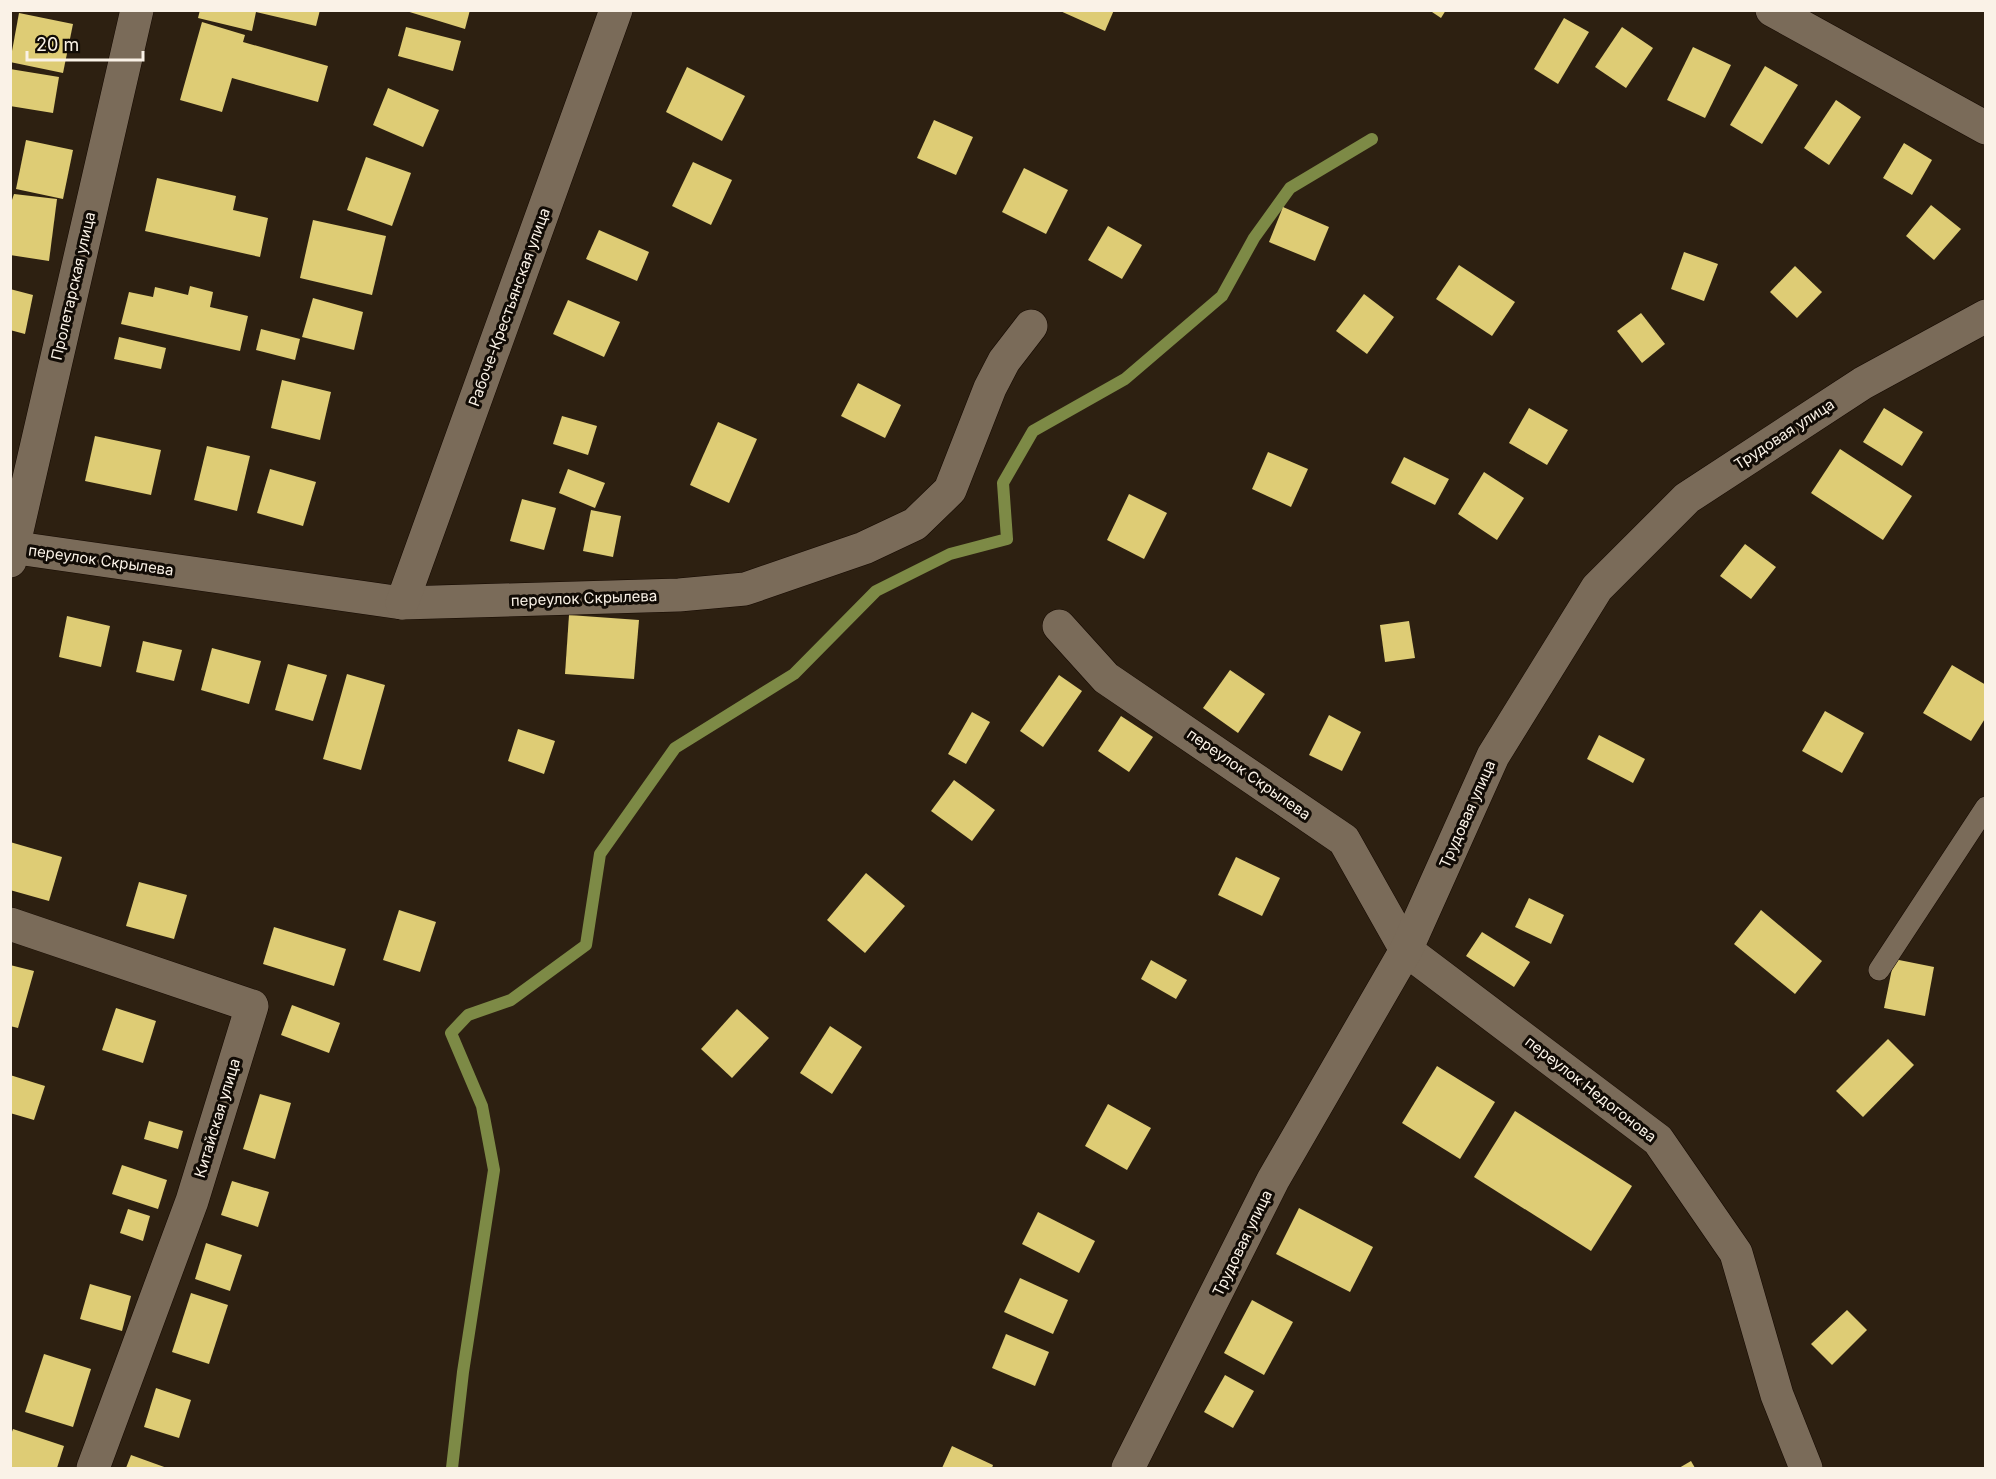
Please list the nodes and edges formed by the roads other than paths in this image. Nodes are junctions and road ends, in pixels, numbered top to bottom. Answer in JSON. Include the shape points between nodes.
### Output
{"nodes":[{"id":1,"x":137,"y":10,"type":"edge"},
{"id":2,"x":616,"y":10,"type":"edge"},
{"id":3,"x":1772,"y":10,"type":"edge"},
{"id":4,"x":1986,"y":128,"type":"edge"},
{"id":5,"x":1986,"y":316,"type":"edge"},
{"id":6,"x":1031,"y":326,"type":"dead end"},
{"id":7,"x":11,"y":552,"type":"edge"},
{"id":8,"x":402,"y":603,"type":"junction"},
{"id":9,"x":1059,"y":626,"type":"dead end"},
{"id":10,"x":1986,"y":807,"type":"edge"},
{"id":11,"x":10,"y":924,"type":"edge"},
{"id":12,"x":1406,"y":951,"type":"junction"},
{"id":13,"x":1879,"y":970,"type":"dead end"},
{"id":14,"x":93,"y":1468,"type":"edge"},
{"id":15,"x":1128,"y":1468,"type":"edge"},
{"id":16,"x":1806,"y":1468,"type":"edge"}],
"edges":[{"from":1,"to":7,"type":"street","name":"Пролетарская улица"},
{"from":2,"to":8,"type":"street","name":"Рабоче-Крестьянская улица"},
{"from":3,"to":4,"type":"street"},
{"from":5,"to":12,"type":"street","name":"Трудовая улица","via":[[1863,383],[1687,498],[1597,588],[1493,756]]},
{"from":6,"to":8,"type":"street","name":"переулок Скрылева","via":[[990,388],[950,490],[915,524],[864,548],[745,590]]},
{"from":7,"to":8,"type":"street","name":"переулок Скрылева"},
{"from":9,"to":12,"type":"street","name":"переулок Скрылева","via":[[1106,678],[1344,840]]},
{"from":10,"to":13,"type":"lane"},
{"from":11,"to":14,"type":"street","name":"Китайская улица","via":[[252,1006],[192,1201]]},
{"from":12,"to":15,"type":"street","name":"Трудовая улица","via":[[1273,1180]]},
{"from":12,"to":16,"type":"street","name":"переулок Недогонова","via":[[1658,1140],[1736,1253],[1777,1395]]}]}
